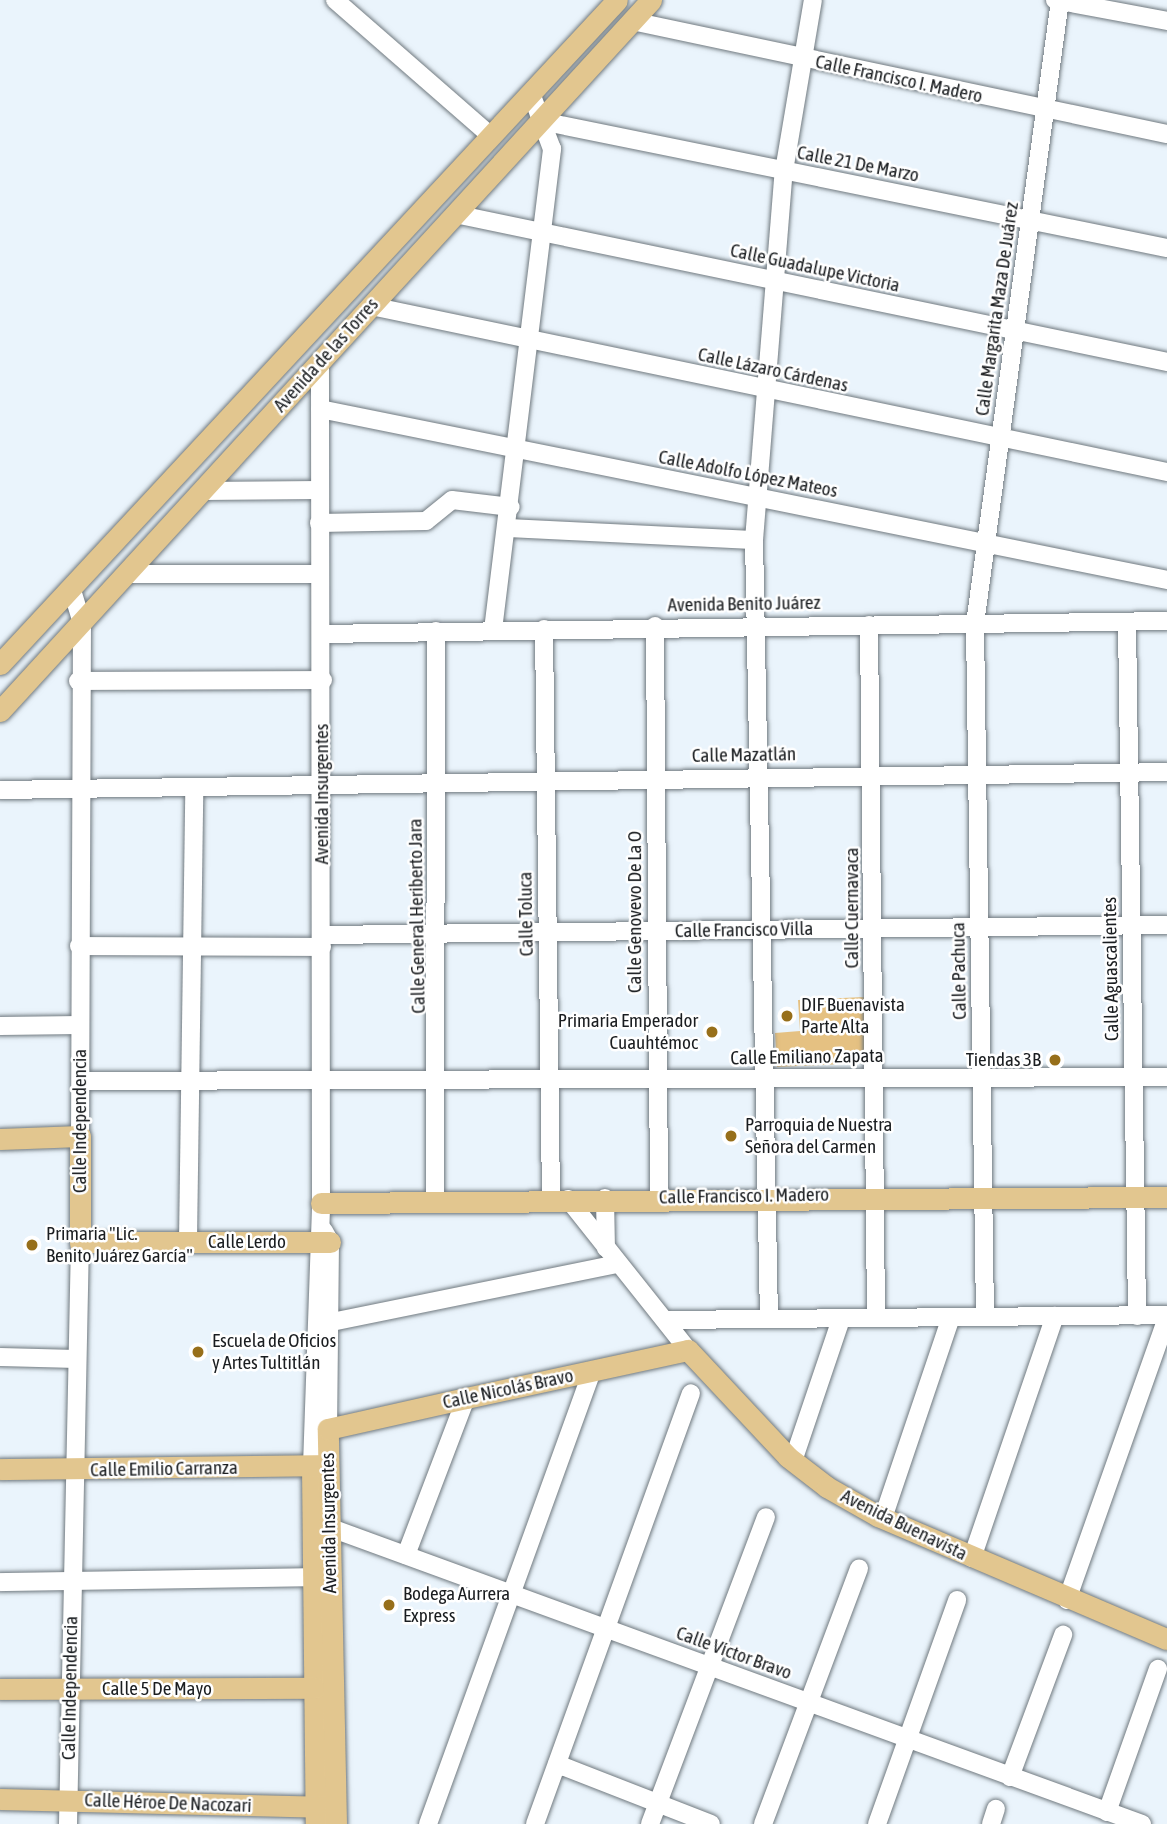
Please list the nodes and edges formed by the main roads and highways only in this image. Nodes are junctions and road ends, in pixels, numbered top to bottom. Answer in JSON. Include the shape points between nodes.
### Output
{"nodes":[{"id":1,"x":617,"y":0,"type":"edge"},
{"id":2,"x":651,"y":0,"type":"edge"},
{"id":3,"x":0,"y":664,"type":"edge"},
{"id":4,"x":0,"y":711,"type":"edge"},
{"id":5,"x":0,"y":1139,"type":"edge"},
{"id":6,"x":1167,"y":1197,"type":"edge"},
{"id":7,"x":321,"y":1203,"type":"road end"},
{"id":8,"x":322,"y":1237,"type":"road end"},
{"id":9,"x":80,"y":1242,"type":"joint"},
{"id":10,"x":688,"y":1350,"type":"joint"},
{"id":11,"x":328,"y":1429,"type":"joint"},
{"id":12,"x":320,"y":1465,"type":"junction"},
{"id":13,"x":0,"y":1469,"type":"edge"},
{"id":14,"x":321,"y":1524,"type":"junction"},
{"id":15,"x":1167,"y":1639,"type":"edge"},
{"id":16,"x":0,"y":1689,"type":"edge"},
{"id":17,"x":315,"y":1689,"type":"junction"},
{"id":18,"x":0,"y":1799,"type":"edge"},
{"id":19,"x":326,"y":1816,"type":"edge"}],
"edges":[{"from":1,"to":3,"type":"main road","name":"Avenida de las Torres"},
{"from":2,"to":4,"type":"main road","name":"Avenida de las Torres"},
{"from":5,"to":9,"type":"main road","name":"Calle Independencia","via":[[80,1136]]},
{"from":6,"to":7,"type":"main road","name":"Calle Francisco I. Madero","via":[[983,1194]]},
{"from":8,"to":9,"type":"main road","name":"Calle Lerdo"},
{"from":10,"to":11,"type":"main road","name":"Calle Nicolás Bravo"},
{"from":10,"to":15,"type":"main road","name":"Avenida Buenavista","via":[[793,1461],[883,1518]]},
{"from":11,"to":12,"type":"main road","name":"Avenida Insurgentes"},
{"from":12,"to":13,"type":"main road","name":"Calle Emilio Carranza"},
{"from":12,"to":14,"type":"main road","name":"Avenida Insurgentes"},
{"from":14,"to":17,"type":"main road","name":"Avenida Insurgentes","via":[[313,1577]]},
{"from":14,"to":19,"type":"main road","name":"Avenida Insurgentes"},
{"from":16,"to":17,"type":"main road","name":"Calle 5 De Mayo"},
{"from":17,"to":19,"type":"main road","name":"Avenida Insurgentes"},
{"from":18,"to":19,"type":"main road","name":"Calle Héroe De Nacozari"}]}
